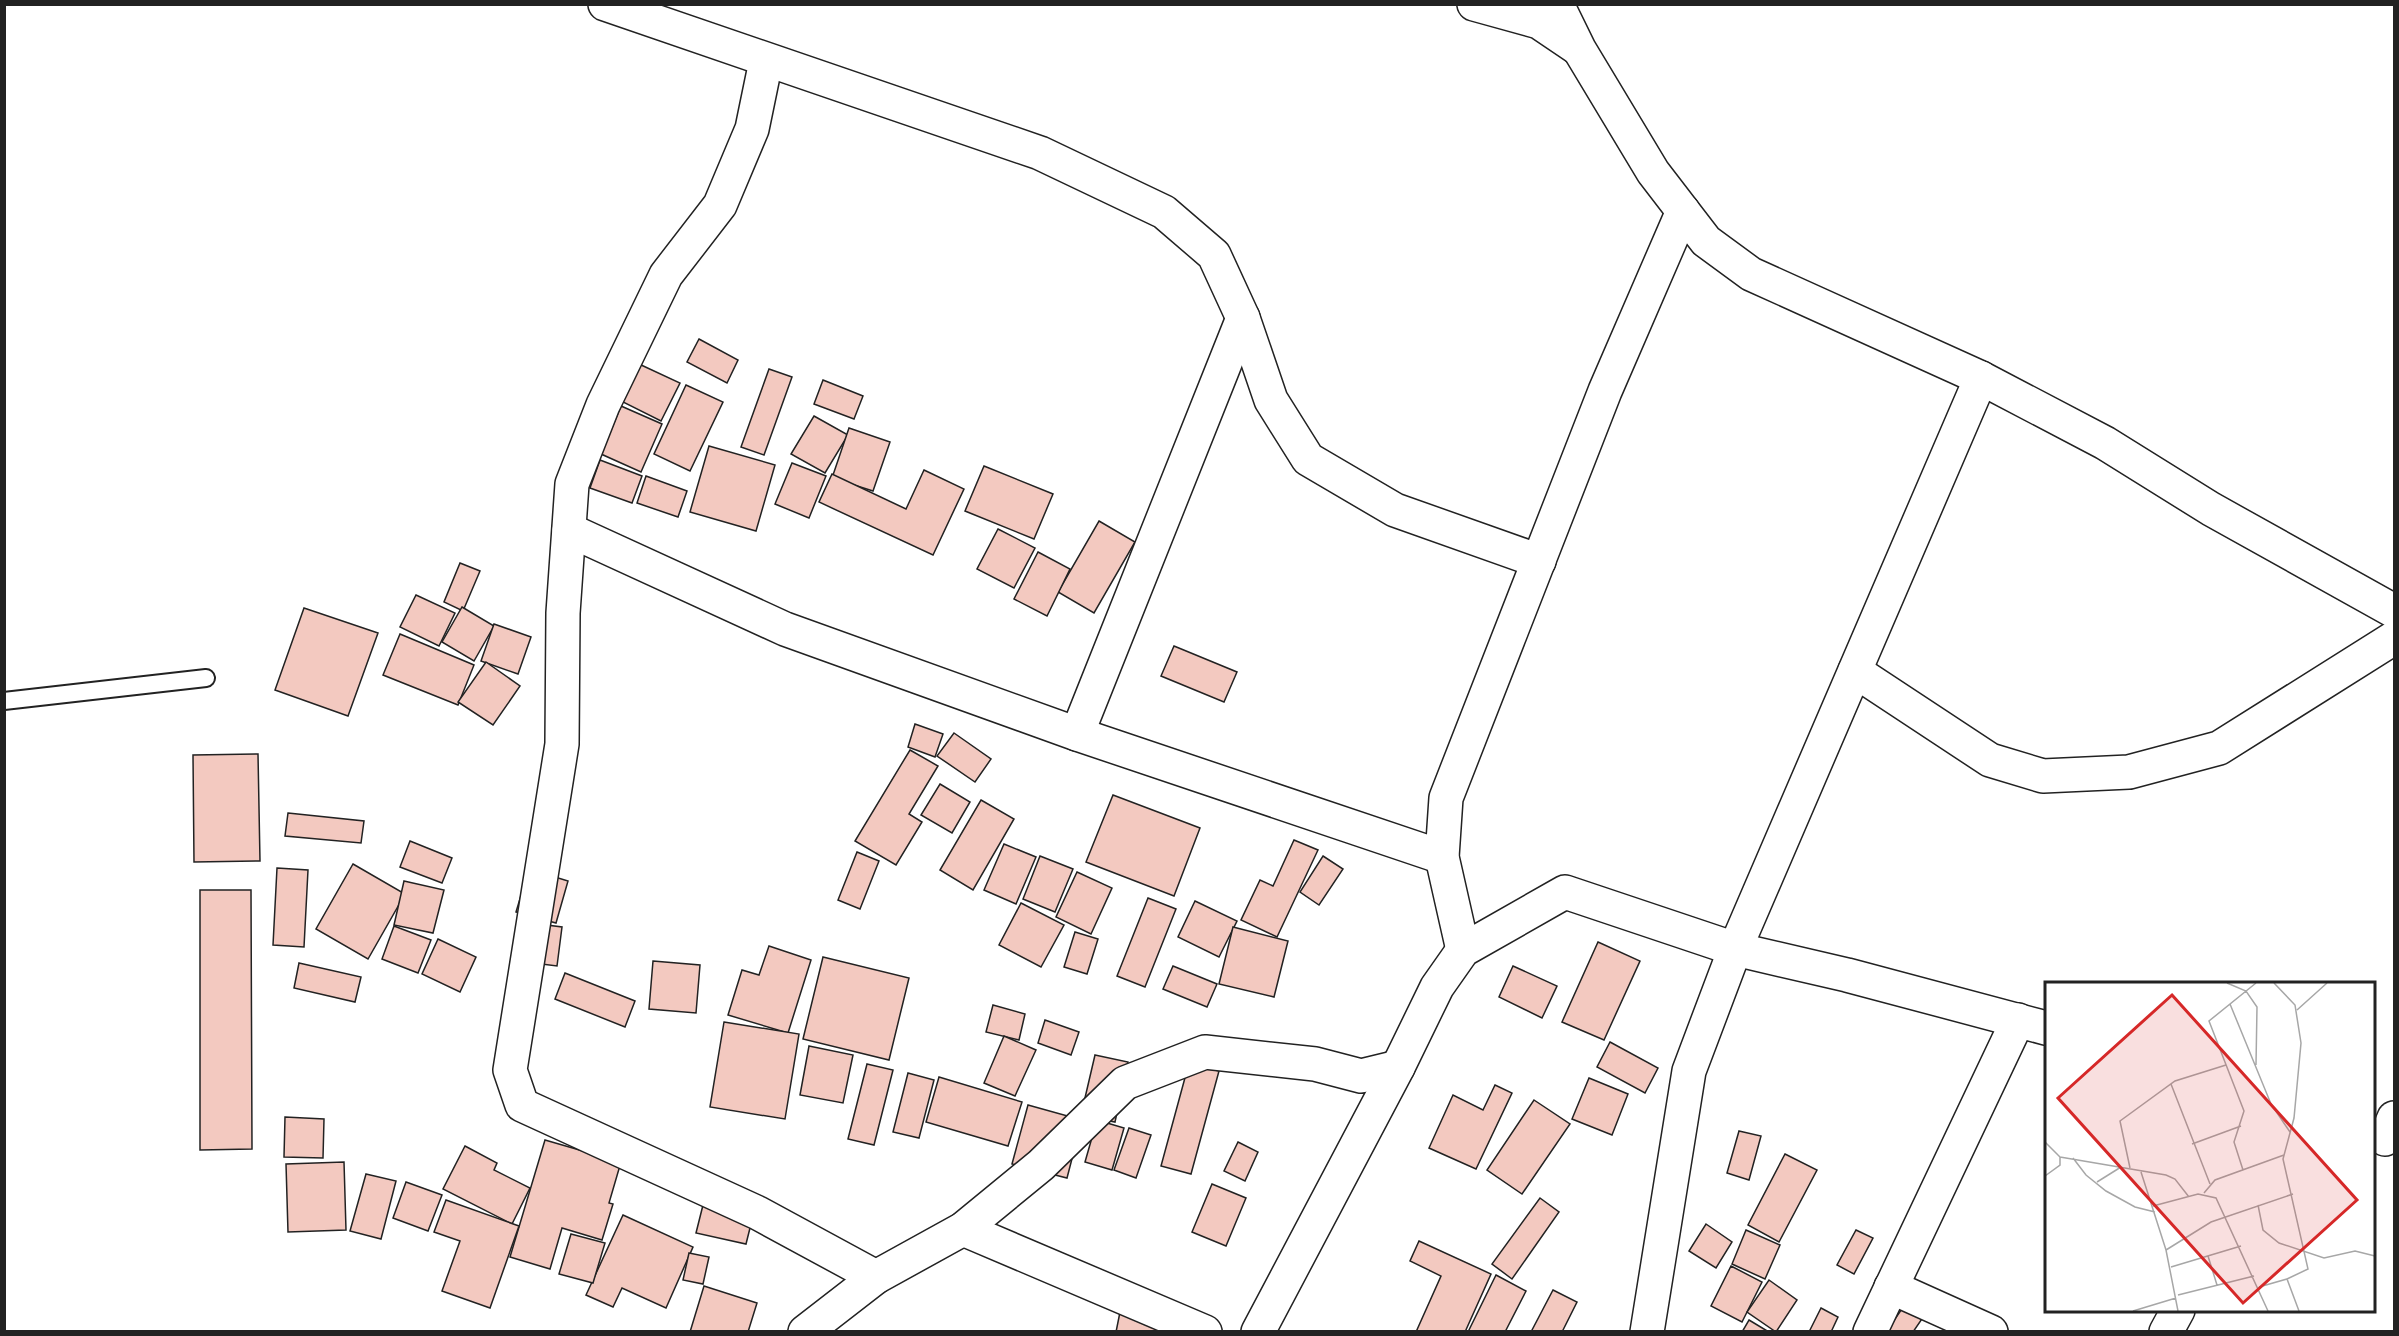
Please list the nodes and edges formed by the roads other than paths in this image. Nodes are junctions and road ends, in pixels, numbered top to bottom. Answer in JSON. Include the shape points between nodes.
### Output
{"nodes":[{"id":1,"x":605,"y":4,"type":"edge"},
{"id":2,"x":1474,"y":4,"type":"edge"},
{"id":3,"x":1557,"y":4,"type":"edge"},
{"id":4,"x":1579,"y":49,"type":"junction"},
{"id":5,"x":766,"y":61,"type":"junction"},
{"id":6,"x":1683,"y":211,"type":"junction"},
{"id":7,"x":1243,"y":318,"type":"junction"},
{"id":8,"x":1981,"y":378,"type":"junction"},
{"id":9,"x":569,"y":530,"type":"junction"},
{"id":10,"x":1539,"y":561,"type":"junction"},
{"id":11,"x":2394,"y":611,"type":"edge"},
{"id":12,"x":2394,"y":638,"type":"edge"},
{"id":13,"x":1855,"y":671,"type":"junction"},
{"id":14,"x":206,"y":678,"type":"dead end"},
{"id":15,"x":4,"y":701,"type":"edge"},
{"id":16,"x":1077,"y":734,"type":"junction"},
{"id":17,"x":1442,"y":857,"type":"junction"},
{"id":18,"x":1735,"y":949,"type":"junction"},
{"id":19,"x":1463,"y":950,"type":"junction"},
{"id":20,"x":2032,"y":1024,"type":"edge"},
{"id":21,"x":1398,"y":1067,"type":"junction"},
{"id":22,"x":963,"y":1229,"type":"junction"},
{"id":23,"x":876,"y":1277,"type":"junction"},
{"id":24,"x":1891,"y":1287,"type":"junction"},
{"id":25,"x":2177,"y":1312,"type":"edge"},
{"id":26,"x":810,"y":1330,"type":"edge"},
{"id":27,"x":1205,"y":1332,"type":"edge"},
{"id":28,"x":1258,"y":1332,"type":"edge"},
{"id":29,"x":1647,"y":1332,"type":"edge"},
{"id":30,"x":1870,"y":1332,"type":"edge"},
{"id":31,"x":1990,"y":1332,"type":"edge"},
{"id":32,"x":2166,"y":1332,"type":"edge"}],
"edges":[{"from":1,"to":5,"type":"street"},
{"from":2,"to":4,"type":"street","via":[[1539,21]]},
{"from":3,"to":4,"type":"street"},
{"from":4,"to":6,"type":"street","via":[[1653,172]]},
{"from":5,"to":7,"type":"street","via":[[1040,153],[1164,212],[1214,255]]},
{"from":5,"to":9,"type":"street","via":[[752,129],[720,205],[666,275],[603,405],[572,484]]},
{"from":6,"to":8,"type":"street","via":[[1706,241],[1751,274]]},
{"from":6,"to":10,"type":"street","via":[[1605,391]]},
{"from":7,"to":10,"type":"street","via":[[1270,400],[1308,459],[1395,510]]},
{"from":7,"to":16,"type":"street"},
{"from":8,"to":11,"type":"street","via":[[2105,443],[2211,509]]},
{"from":8,"to":13,"type":"street"},
{"from":9,"to":16,"type":"street","via":[[785,629]]},
{"from":9,"to":23,"type":"street","via":[[563,613],[562,744],[510,1070],[522,1105],[758,1213]]},
{"from":10,"to":17,"type":"street","via":[[1446,798]]},
{"from":12,"to":13,"type":"street","via":[[2218,748],[2129,772],[2043,776],[1990,760]]},
{"from":13,"to":18,"type":"street"},
{"from":14,"to":15,"type":"lane"},
{"from":16,"to":17,"type":"street"},
{"from":17,"to":19,"type":"street"},
{"from":18,"to":19,"type":"street","via":[[1565,892]]},
{"from":18,"to":20,"type":"street"},
{"from":18,"to":29,"type":"street","via":[[1689,1071]]},
{"from":19,"to":21,"type":"street","via":[[1437,987]]},
{"from":20,"to":24,"type":"street"},
{"from":21,"to":22,"type":"street","via":[[1361,1076],[1315,1064],[1205,1052],[1125,1083],[1041,1165]]},
{"from":21,"to":28,"type":"street"},
{"from":22,"to":23,"type":"street"},
{"from":22,"to":27,"type":"street"},
{"from":23,"to":26,"type":"street"},
{"from":24,"to":30,"type":"street"},
{"from":24,"to":31,"type":"street"},
{"from":25,"to":32,"type":"street"}]}
